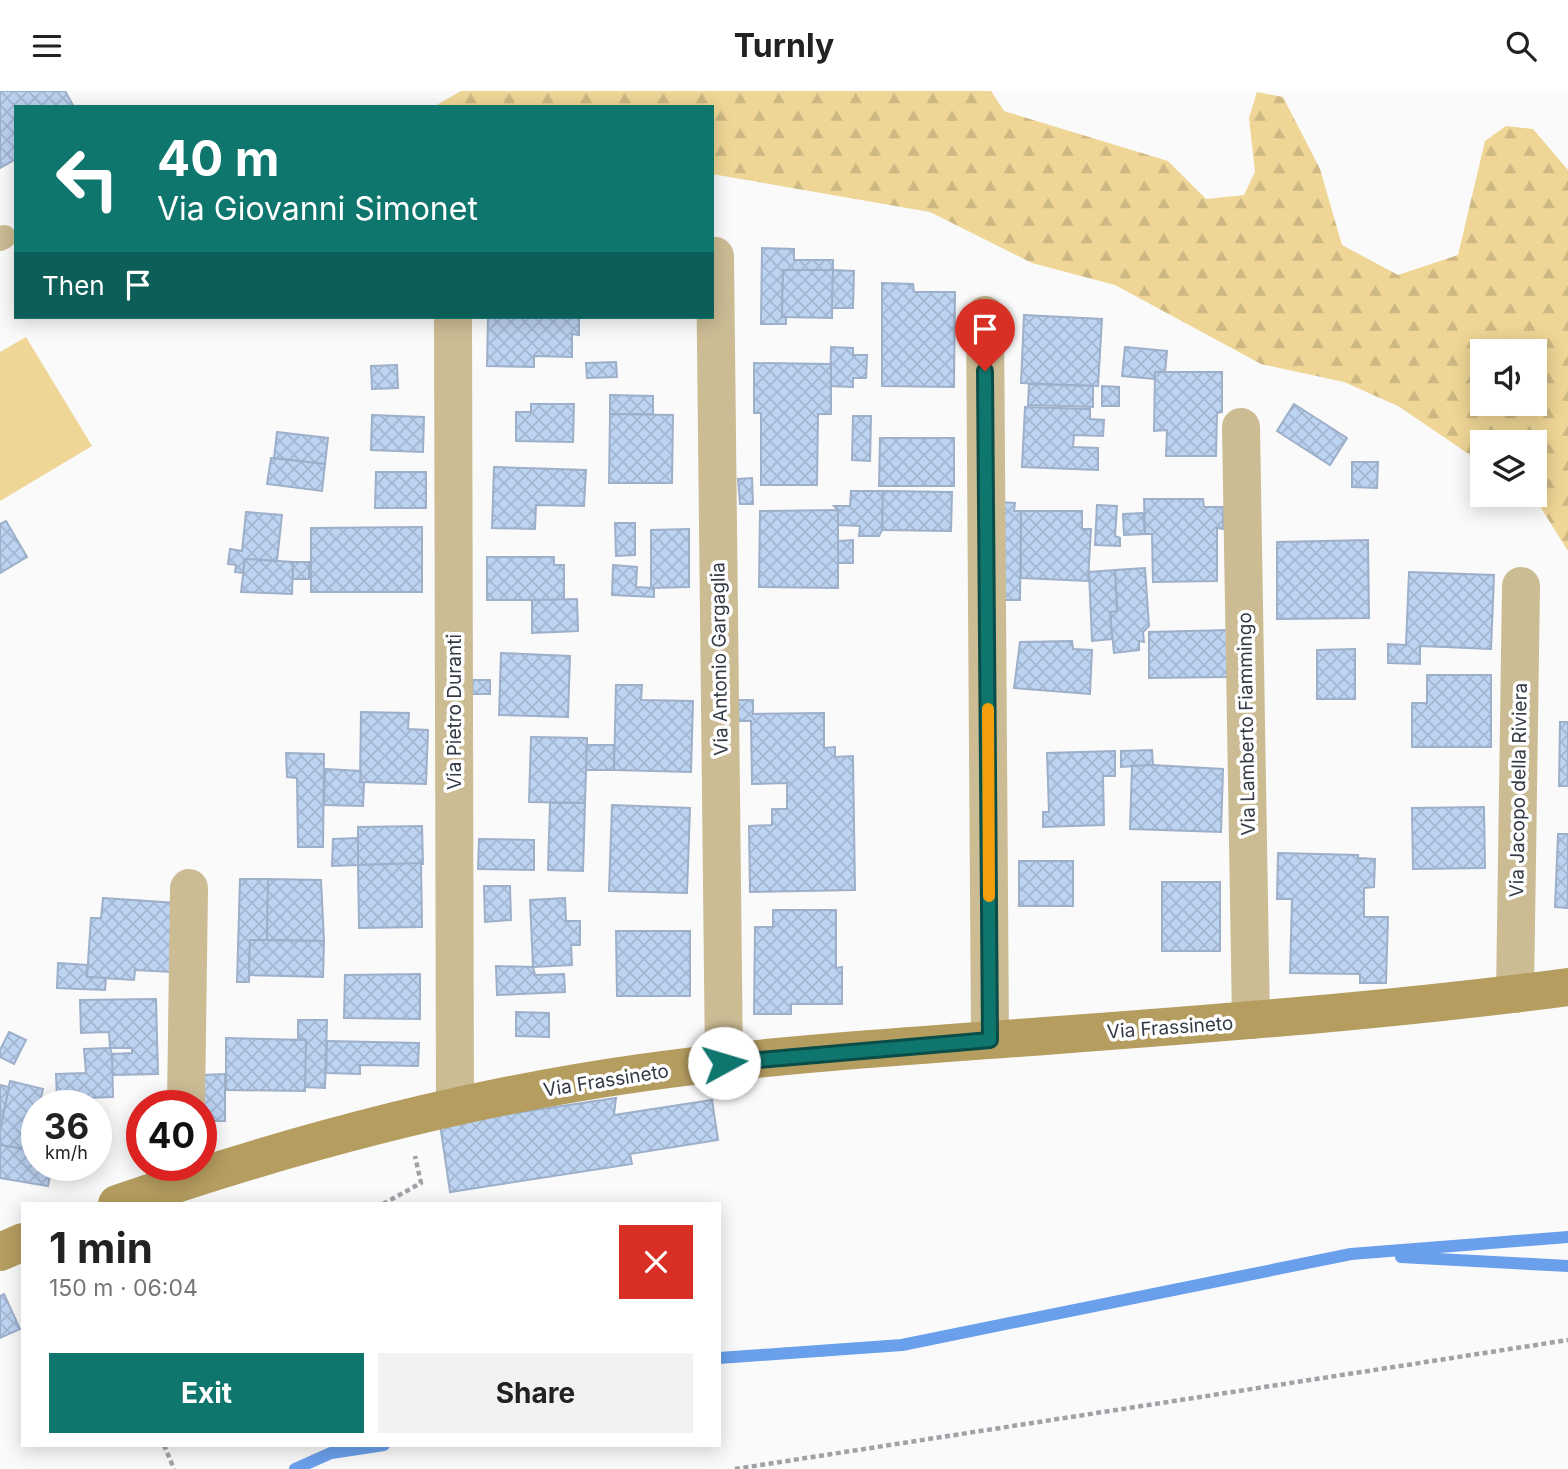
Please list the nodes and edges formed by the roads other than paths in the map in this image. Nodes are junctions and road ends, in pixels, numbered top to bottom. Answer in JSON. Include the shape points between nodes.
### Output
{"nodes":[{"id":1,"x":715,"y":256,"type":"dead end"},
{"id":2,"x":985,"y":315,"type":"dead end"},
{"id":3,"x":453,"y":319,"type":"edge"},
{"id":4,"x":1241,"y":427,"type":"dead end"},
{"id":5,"x":1521,"y":586,"type":"dead end"},
{"id":6,"x":189,"y":888,"type":"dead end"},
{"id":7,"x":1568,"y":987,"type":"edge"},
{"id":8,"x":1515,"y":994,"type":"junction"},
{"id":9,"x":1251,"y":1020,"type":"junction"},
{"id":10,"x":990,"y":1040,"type":"junction"},
{"id":11,"x":724,"y":1063,"type":"junction"},
{"id":12,"x":186,"y":1090,"type":"edge"},
{"id":13,"x":455,"y":1107,"type":"junction"},
{"id":14,"x":217,"y":1167,"type":"edge"},
{"id":15,"x":169,"y":1181,"type":"edge"},
{"id":16,"x":122,"y":1202,"type":"edge"},
{"id":17,"x":21,"y":1243,"type":"edge"},
{"id":18,"x":0,"y":1252,"type":"edge"}],
"edges":[{"from":1,"to":11,"type":"street","name":"Via Antonio Gargaglia"},
{"from":2,"to":10,"type":"street"},
{"from":3,"to":13,"type":"street","name":"Via Pietro Duranti"},
{"from":4,"to":9,"type":"street","name":"Via Lamberto Fiammingo"},
{"from":5,"to":8,"type":"street","name":"Via Jacopo della Riviera"},
{"from":6,"to":12,"type":"street"},
{"from":7,"to":8,"type":"street","name":"Via Frassineto"},
{"from":8,"to":9,"type":"street","name":"Via Frassineto"},
{"from":9,"to":10,"type":"street","name":"Via Frassineto"},
{"from":10,"to":11,"type":"street","name":"Via Frassineto"},
{"from":11,"to":13,"type":"street","name":"Via Frassineto","via":[[596,1080]]},
{"from":13,"to":14,"type":"street","name":"Via Frassineto"},
{"from":15,"to":16,"type":"street","name":"Via Frassineto"},
{"from":17,"to":18,"type":"street"}]}
